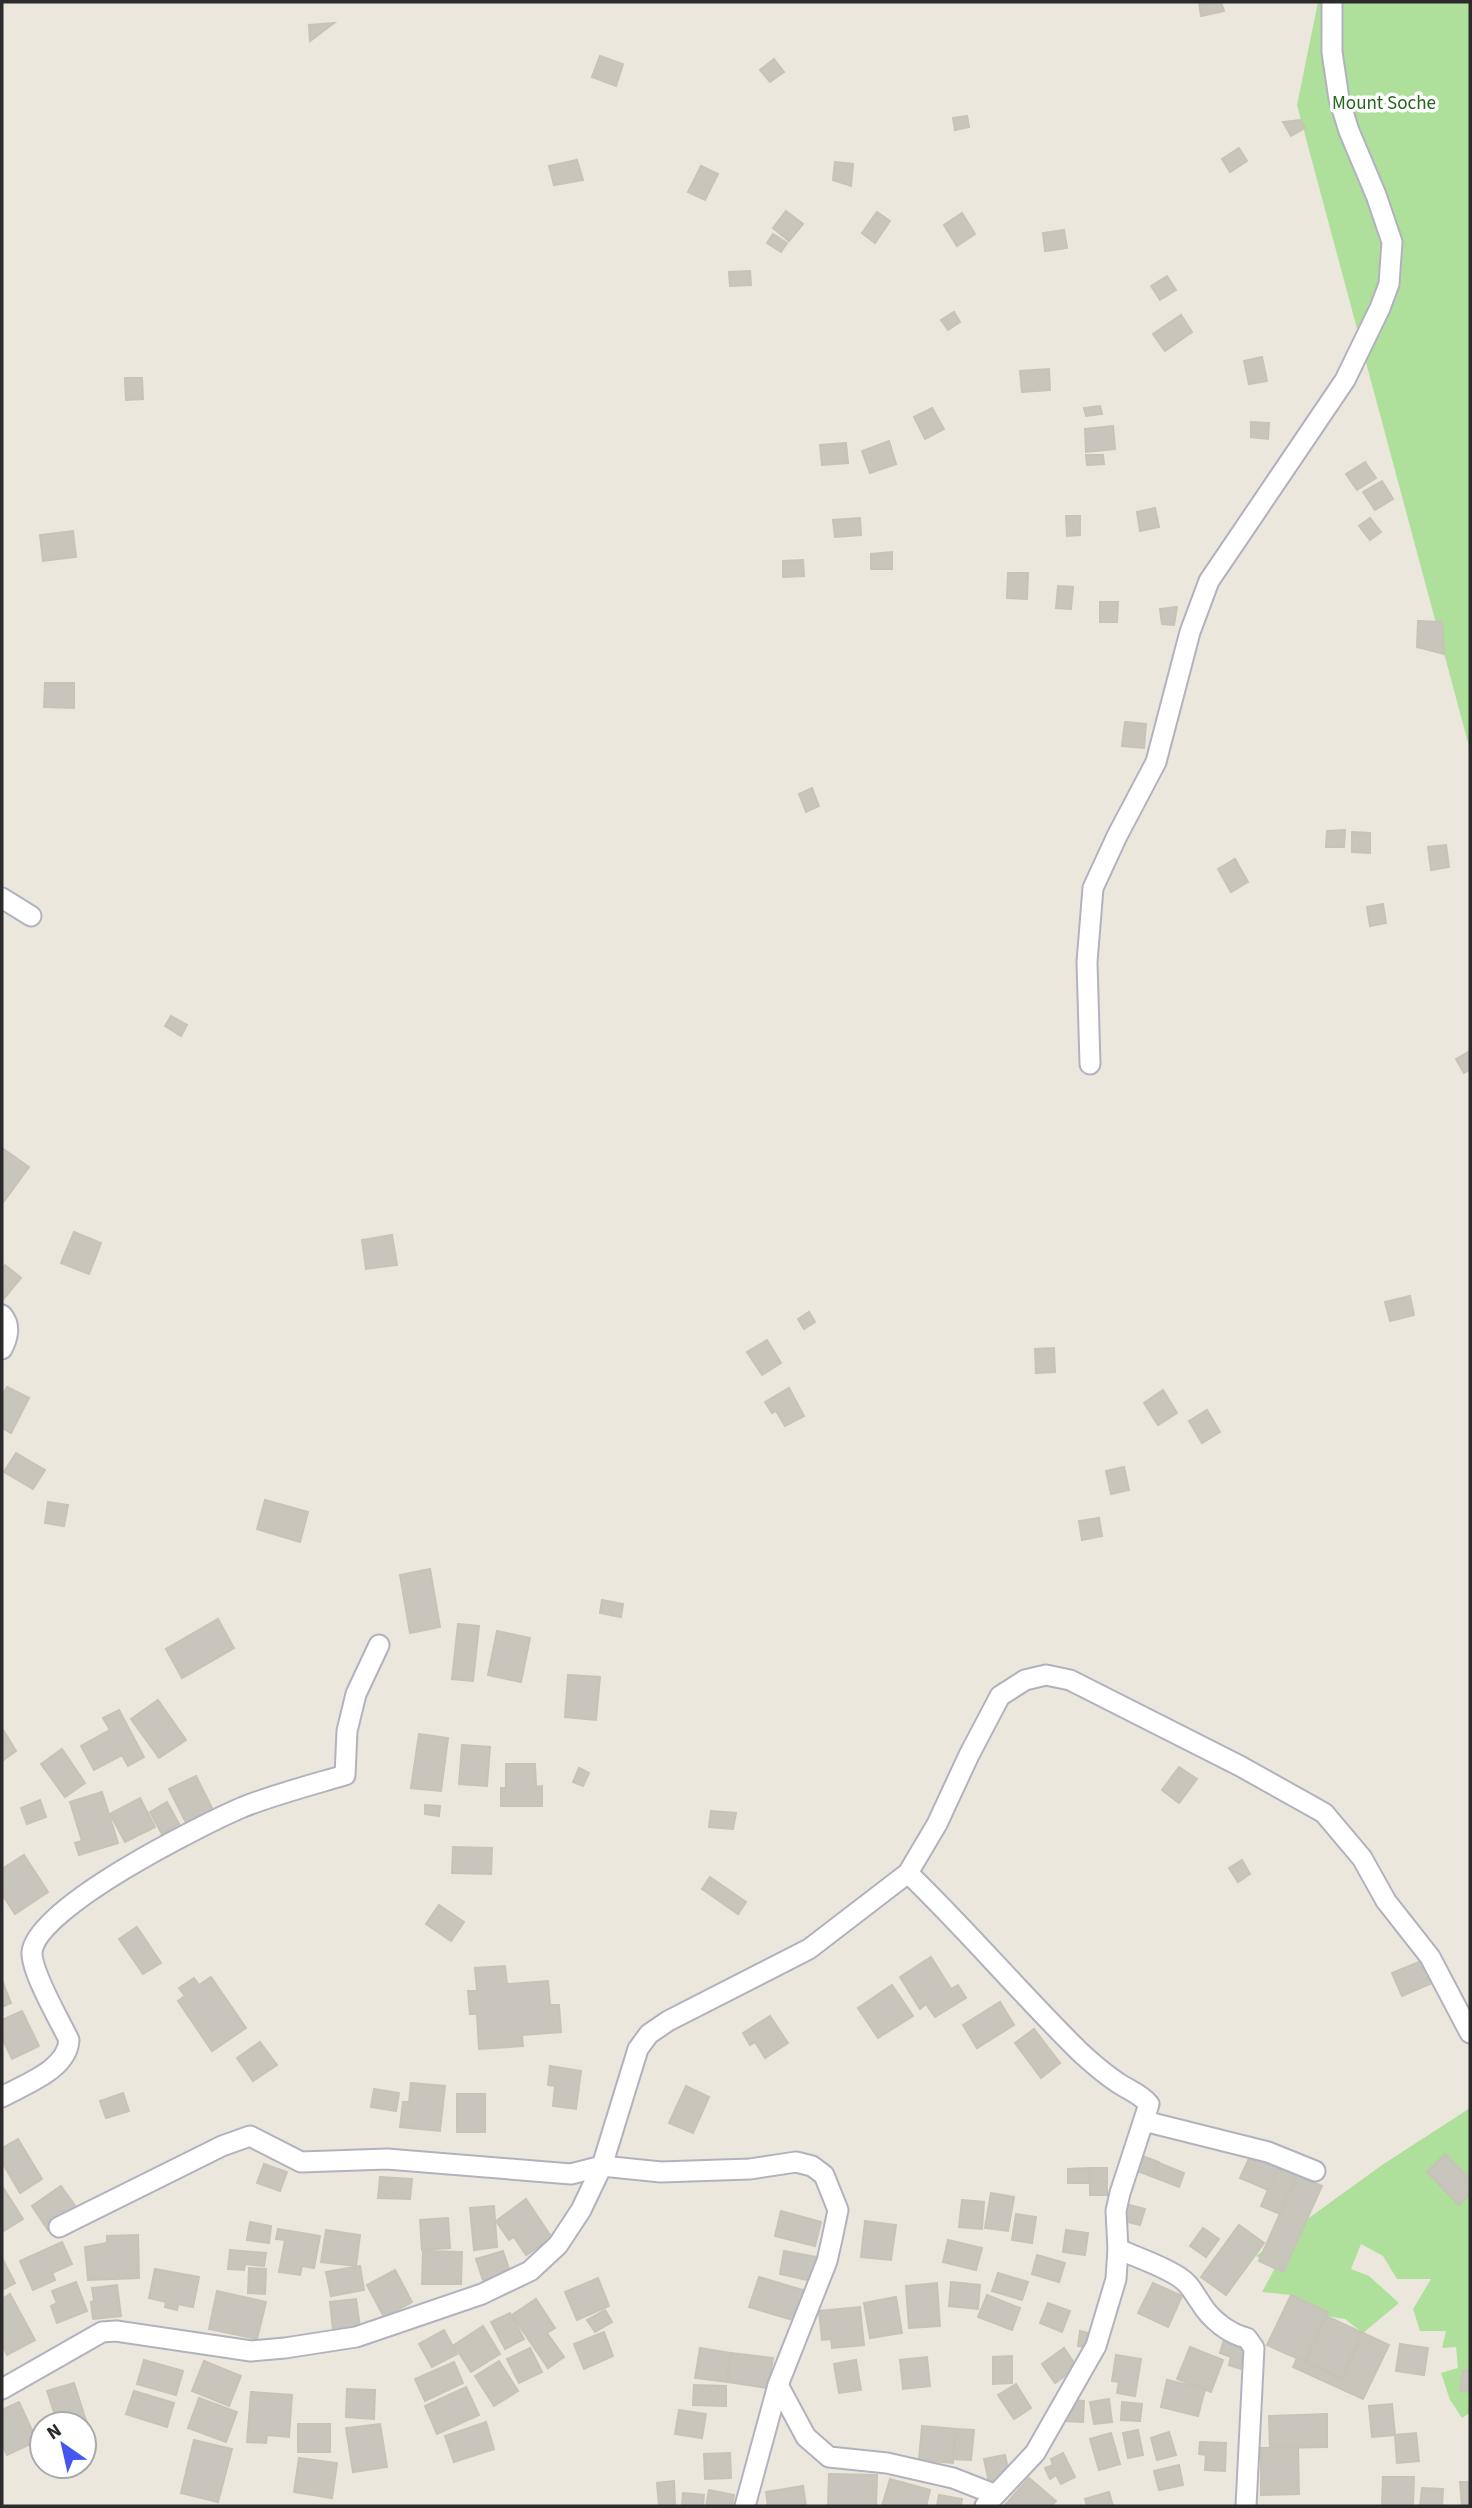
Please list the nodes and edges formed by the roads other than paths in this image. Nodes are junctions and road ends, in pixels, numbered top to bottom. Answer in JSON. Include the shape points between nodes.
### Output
{"nodes":[{"id":1,"x":1332,"y":2,"type":"edge"},
{"id":2,"x":2,"y":898,"type":"edge"},
{"id":3,"x":31,"y":916,"type":"dead end"},
{"id":4,"x":1090,"y":1064,"type":"dead end"},
{"id":5,"x":2,"y":1315,"type":"edge"},
{"id":6,"x":2,"y":1349,"type":"edge"},
{"id":7,"x":379,"y":1645,"type":"dead end"},
{"id":8,"x":908,"y":1873,"type":"junction"},
{"id":9,"x":1470,"y":2033,"type":"edge"},
{"id":10,"x":2,"y":2098,"type":"edge"},
{"id":11,"x":1144,"y":2121,"type":"junction"},
{"id":12,"x":602,"y":2166,"type":"junction"},
{"id":13,"x":1315,"y":2171,"type":"dead end"},
{"id":14,"x":59,"y":2227,"type":"dead end"},
{"id":15,"x":1118,"y":2249,"type":"junction"},
{"id":16,"x":778,"y":2385,"type":"junction"},
{"id":17,"x":2,"y":2389,"type":"edge"},
{"id":18,"x":989,"y":2500,"type":"edge"},
{"id":19,"x":744,"y":2506,"type":"edge"},
{"id":20,"x":1245,"y":2506,"type":"edge"}],
"edges":[{"from":1,"to":4,"type":"street","via":[[1332,52],[1339,99],[1392,242],[1388,284],[1345,380],[1216,570],[1199,606],[1156,762],[1094,888],[1087,962]]},
{"from":2,"to":3,"type":"street"},
{"from":5,"to":6,"type":"street","via":[[8,1330]]},
{"from":7,"to":10,"type":"street","via":[[356,1694],[347,1731],[345,1775],[245,1807],[179,1838],[48,1922],[35,1940],[32,1955],[69,2040],[69,2051],[52,2068]]},
{"from":8,"to":9,"type":"street","via":[[1000,1696],[1025,1680],[1046,1675],[1070,1680],[1324,1813],[1362,1858],[1387,1901],[1430,1957]]},
{"from":8,"to":11,"type":"street","via":[[1084,2056],[1141,2095],[1149,2104]]},
{"from":8,"to":12,"type":"street","via":[[810,1950],[649,2034],[635,2059]]},
{"from":11,"to":13,"type":"street","via":[[1268,2152]]},
{"from":11,"to":15,"type":"street","via":[[1116,2211]]},
{"from":12,"to":14,"type":"street","via":[[571,2174],[387,2159],[301,2162],[250,2136]]},
{"from":12,"to":16,"type":"street","via":[[661,2172],[750,2169],[796,2162],[824,2175],[838,2210],[832,2239]]},
{"from":12,"to":17,"type":"street","via":[[558,2245],[530,2271],[482,2294],[356,2337],[251,2351],[102,2332]]},
{"from":15,"to":18,"type":"street","via":[[1116,2280],[1096,2346],[1035,2453]]},
{"from":15,"to":20,"type":"street","via":[[1178,2276],[1192,2287],[1216,2321],[1233,2335],[1247,2338],[1254,2348]]},
{"from":16,"to":18,"type":"street","via":[[806,2437],[829,2457],[887,2463],[953,2479]]},
{"from":16,"to":19,"type":"street"}]}
